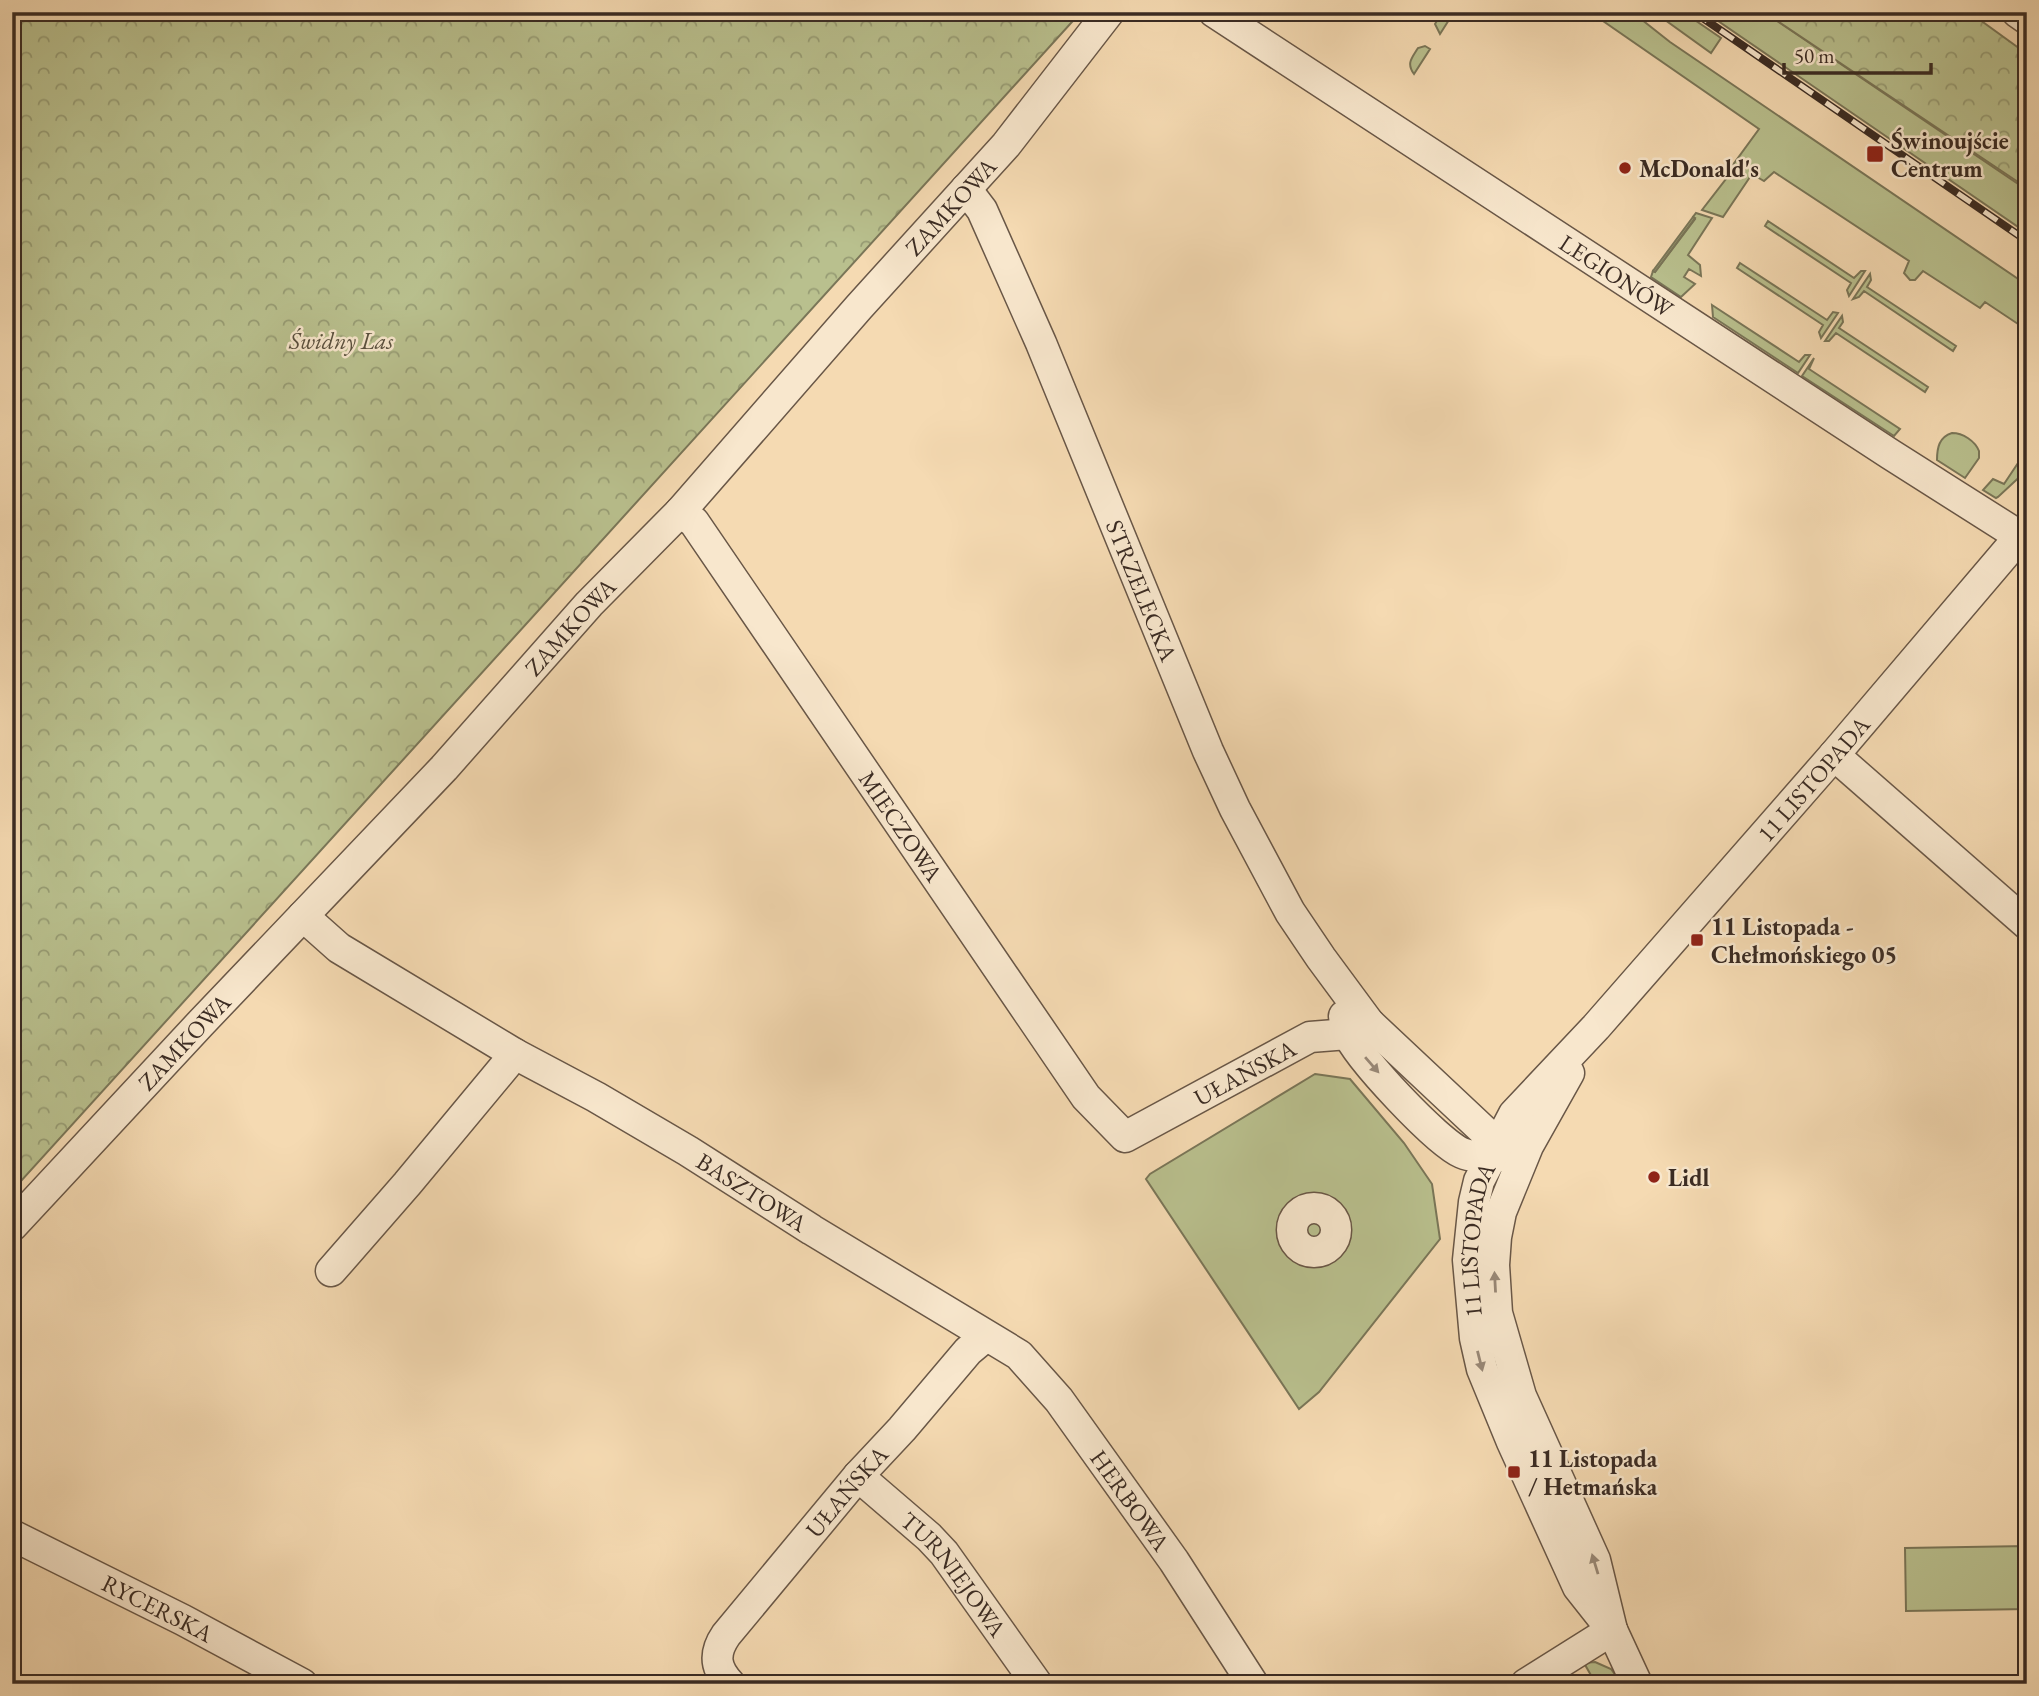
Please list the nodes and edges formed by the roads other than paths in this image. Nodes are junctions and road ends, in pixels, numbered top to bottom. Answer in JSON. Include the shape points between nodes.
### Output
{"nodes":[{"id":1,"x":1109,"y":12,"type":"edge"},
{"id":2,"x":1214,"y":12,"type":"edge"},
{"id":3,"x":2017,"y":12,"type":"edge"},
{"id":4,"x":2027,"y":19,"type":"edge"},
{"id":5,"x":966,"y":189,"type":"junction"},
{"id":6,"x":680,"y":512,"type":"junction"},
{"id":7,"x":2024,"y":532,"type":"edge"},
{"id":8,"x":1834,"y":755,"type":"junction"},
{"id":9,"x":303,"y":916,"type":"junction"},
{"id":10,"x":2024,"y":917,"type":"edge"},
{"id":11,"x":1596,"y":1027,"type":"junction"},
{"id":12,"x":1359,"y":1028,"type":"junction"},
{"id":13,"x":515,"y":1054,"type":"junction"},
{"id":14,"x":1459,"y":1109,"type":"junction"},
{"id":15,"x":1517,"y":1111,"type":"junction"},
{"id":16,"x":1125,"y":1137,"type":"joint"},
{"id":17,"x":1449,"y":1146,"type":"junction"},
{"id":18,"x":1507,"y":1157,"type":"junction"},
{"id":19,"x":1474,"y":1202,"type":"junction"},
{"id":20,"x":12,"y":1226,"type":"edge"},
{"id":21,"x":331,"y":1271,"type":"dead end"},
{"id":22,"x":986,"y":1336,"type":"junction"},
{"id":23,"x":858,"y":1476,"type":"junction"},
{"id":24,"x":12,"y":1535,"type":"edge"},
{"id":25,"x":1612,"y":1630,"type":"junction"},
{"id":26,"x":302,"y":1684,"type":"edge"},
{"id":27,"x":730,"y":1684,"type":"edge"},
{"id":28,"x":1037,"y":1684,"type":"edge"},
{"id":29,"x":1253,"y":1684,"type":"edge"},
{"id":30,"x":1526,"y":1684,"type":"edge"},
{"id":31,"x":1637,"y":1684,"type":"edge"}],
"edges":[{"from":1,"to":5,"type":"street","name":"ZAMKOWA"},
{"from":2,"to":7,"type":"street","name":"LEGIONÓW","via":[[1879,447]]},
{"from":3,"to":4,"type":"street"},
{"from":5,"to":6,"type":"street","name":"ZAMKOWA"},
{"from":5,"to":12,"type":"street","name":"STRZELECKA","via":[[982,210],[1041,343],[1235,809],[1290,912],[1339,981]]},
{"from":6,"to":9,"type":"street","name":"ZAMKOWA","via":[[589,604],[444,768]]},
{"from":6,"to":16,"type":"street","name":"MIECZOWA","via":[[694,522],[1086,1097]]},
{"from":7,"to":8,"type":"street","name":"11 LISTOPADA"},
{"from":8,"to":10,"type":"street"},
{"from":8,"to":11,"type":"street","name":"11 LISTOPADA"},
{"from":9,"to":13,"type":"street","name":"BASZTOWA","via":[[339,948]]},
{"from":9,"to":20,"type":"street","name":"ZAMKOWA"},
{"from":11,"to":15,"type":"street","name":"11 LISTOPADA"},
{"from":11,"to":18,"type":"street","name":"11 LISTOPADA","via":[[1539,1123]]},
{"from":12,"to":14,"type":"street","name":"STRZELECKA"},
{"from":12,"to":16,"type":"street","name":"UŁAŃSKA","via":[[1310,1037]]},
{"from":12,"to":17,"type":"street","name":"STRZELECKA","one_way":true,"via":[[1360,1052]]},
{"from":13,"to":21,"type":"street"},
{"from":13,"to":22,"type":"street","name":"BASZTOWA","via":[[688,1151]]},
{"from":14,"to":15,"type":"street"},
{"from":14,"to":18,"type":"street","name":"STRZELECKA"},
{"from":15,"to":18,"type":"street","name":"11 LISTOPADA"},
{"from":17,"to":18,"type":"street","name":"STRZELECKA","via":[[1469,1155]]},
{"from":17,"to":19,"type":"street","name":"STRZELECKA","via":[[1466,1167]]},
{"from":18,"to":19,"type":"street","name":"11 LISTOPADA","via":[[1479,1181]]},
{"from":25,"to":18,"type":"street","name":"11 LISTOPADA","one_way":true,"via":[[1595,1560],[1521,1396],[1497,1314],[1494,1265]]},
{"from":19,"to":25,"type":"street","name":"11 LISTOPADA","one_way":true,"via":[[1469,1285],[1482,1369],[1577,1587]]},
{"from":22,"to":23,"type":"street","name":"UŁAŃSKA"},
{"from":22,"to":29,"type":"street","name":"HERBOWA","via":[[1018,1355],[1059,1400],[1174,1561]]},
{"from":23,"to":27,"type":"street","name":"UŁAŃSKA","via":[[719,1646],[719,1672]]},
{"from":23,"to":28,"type":"street","name":"TURNIEJOWA","via":[[944,1553]]},
{"from":24,"to":26,"type":"street","name":"RYCERSKA"},
{"from":25,"to":30,"type":"street"},
{"from":25,"to":31,"type":"street","name":"11 LISTOPADA"}]}
